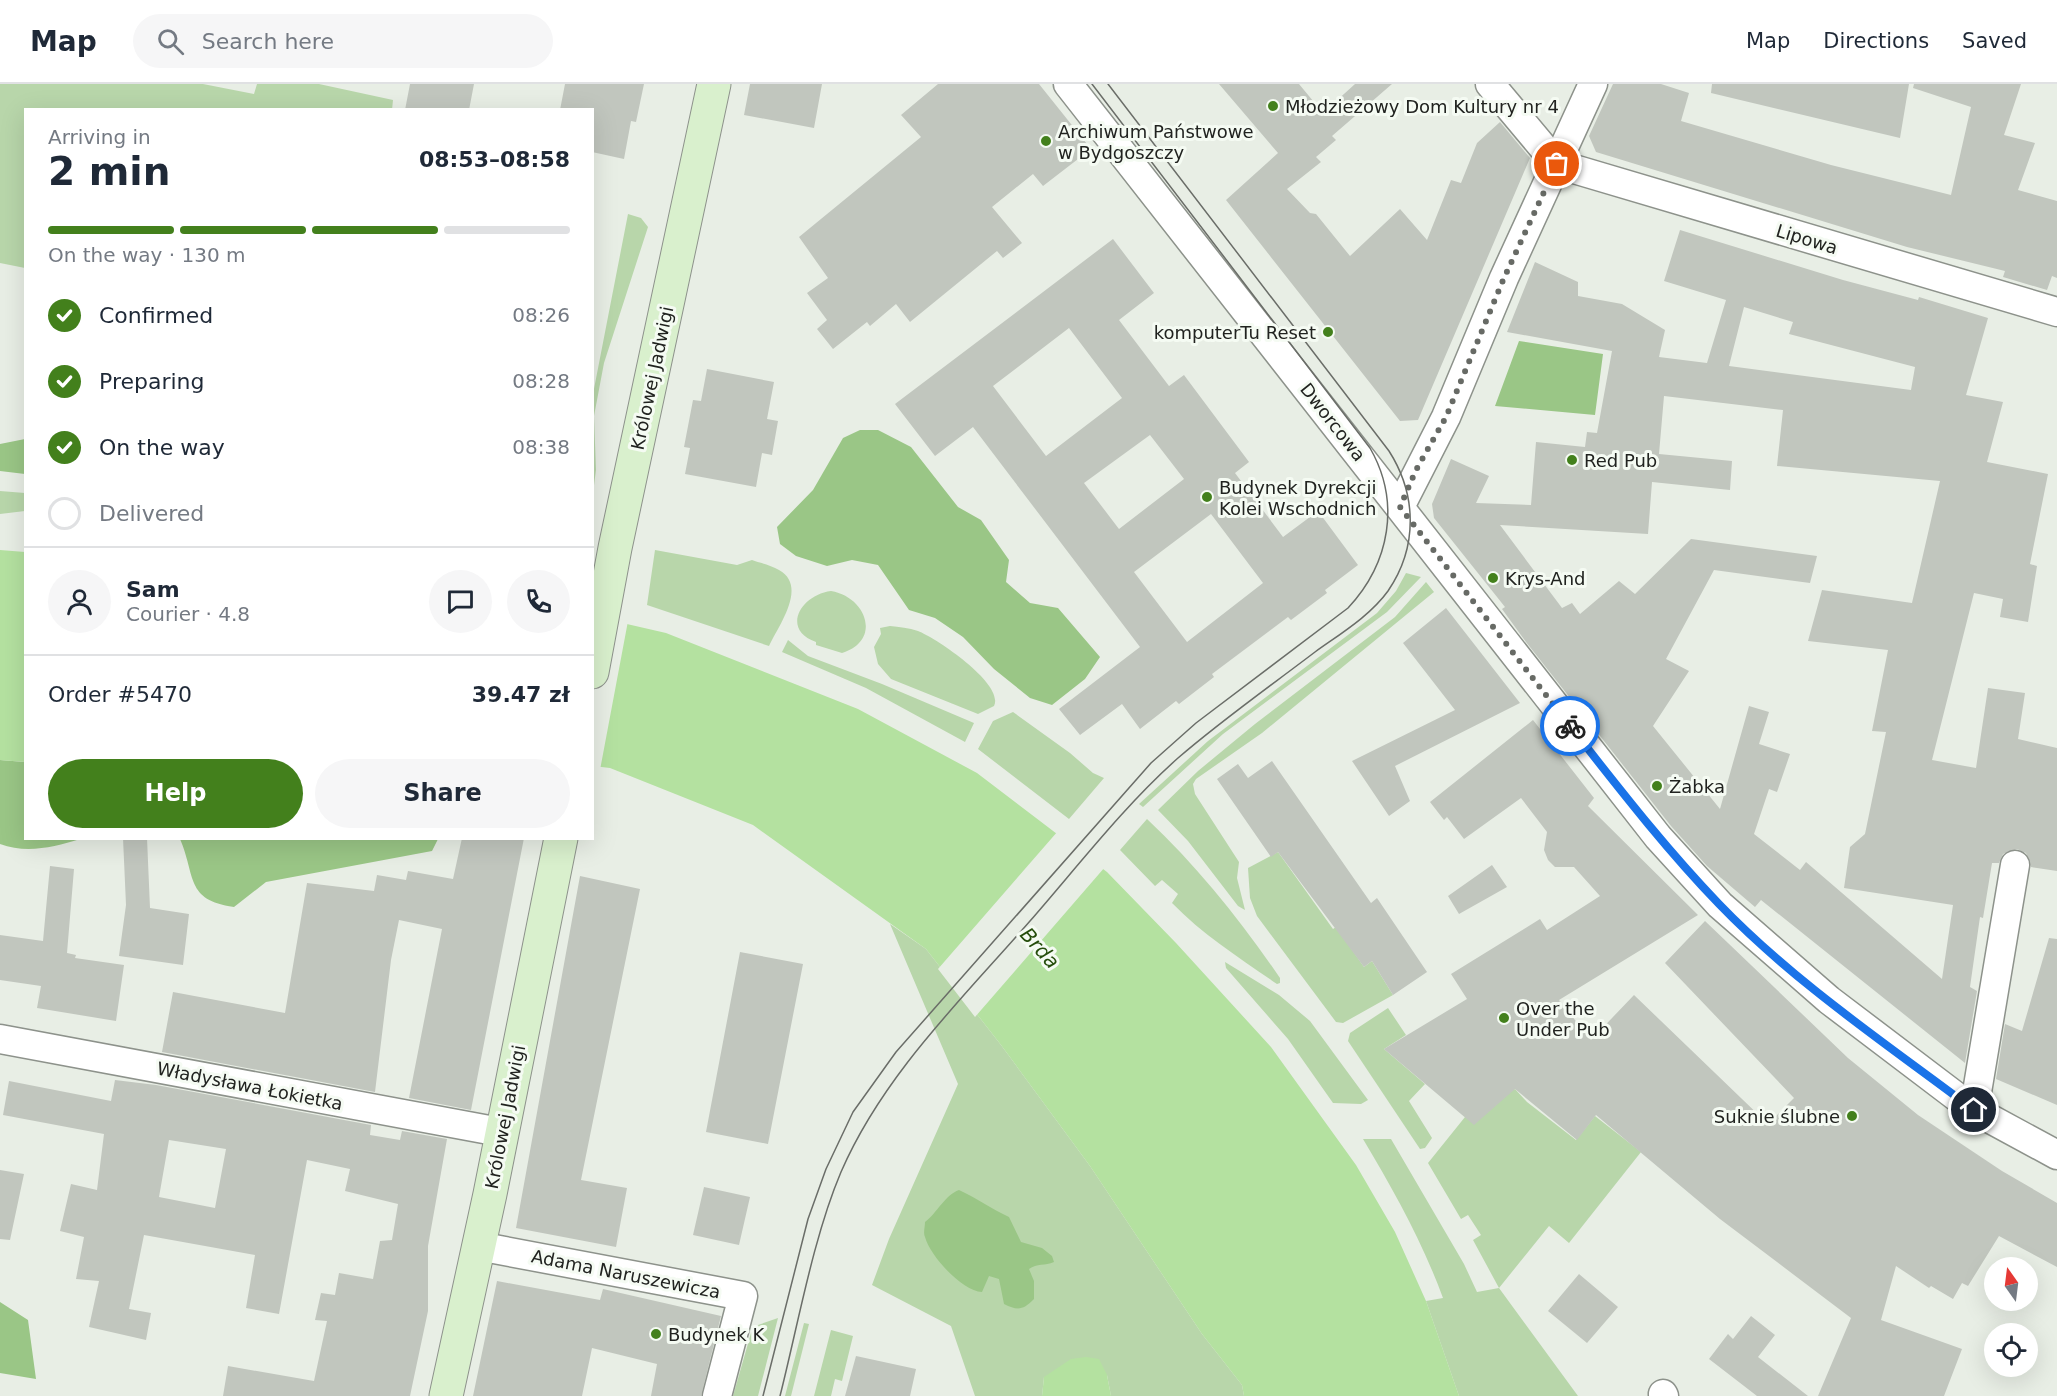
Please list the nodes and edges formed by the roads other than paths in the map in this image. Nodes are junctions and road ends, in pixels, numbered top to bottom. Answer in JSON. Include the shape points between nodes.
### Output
{"nodes":[{"id":1,"x":714,"y":84,"type":"edge"},
{"id":2,"x":1068,"y":84,"type":"edge"},
{"id":3,"x":1490,"y":84,"type":"edge"},
{"id":4,"x":1593,"y":84,"type":"edge"},
{"id":5,"x":1557,"y":164,"type":"junction"},
{"id":6,"x":2057,"y":312,"type":"edge"},
{"id":7,"x":1400,"y":507,"type":"junction"},
{"id":8,"x":594,"y":661,"type":"edge"},
{"id":9,"x":561,"y":840,"type":"edge"},
{"id":10,"x":2015,"y":865,"type":"dead end"},
{"id":11,"x":0,"y":1039,"type":"edge"},
{"id":12,"x":1974,"y":1110,"type":"junction"},
{"id":13,"x":500,"y":1132,"type":"junction"},
{"id":14,"x":2057,"y":1155,"type":"edge"},
{"id":15,"x":478,"y":1246,"type":"junction"},
{"id":16,"x":446,"y":1396,"type":"edge"},
{"id":17,"x":717,"y":1396,"type":"edge"}],
"edges":[{"from":1,"to":8,"type":"street","name":"Królowej Jadwigi"},
{"from":2,"to":7,"type":"street","name":"Dworcowa"},
{"from":3,"to":5,"type":"street"},
{"from":4,"to":5,"type":"street"},
{"from":5,"to":6,"type":"street","name":"Lipowa"},
{"from":5,"to":7,"type":"street","via":[[1446,417]]},
{"from":7,"to":12,"type":"street","name":"Dworcowa","via":[[1658,837],[1720,905],[1829,1000]]},
{"from":9,"to":13,"type":"street","name":"Królowej Jadwigi"},
{"from":10,"to":12,"type":"street"},
{"from":11,"to":13,"type":"street","name":"Władysława Łokietka"},
{"from":12,"to":14,"type":"street","name":"Dworcowa"},
{"from":13,"to":15,"type":"street","name":"Królowej Jadwigi"},
{"from":15,"to":16,"type":"street","name":"Królowej Jadwigi"},
{"from":15,"to":17,"type":"street","name":"Adama Naruszewicza","via":[[743,1296]]}]}
